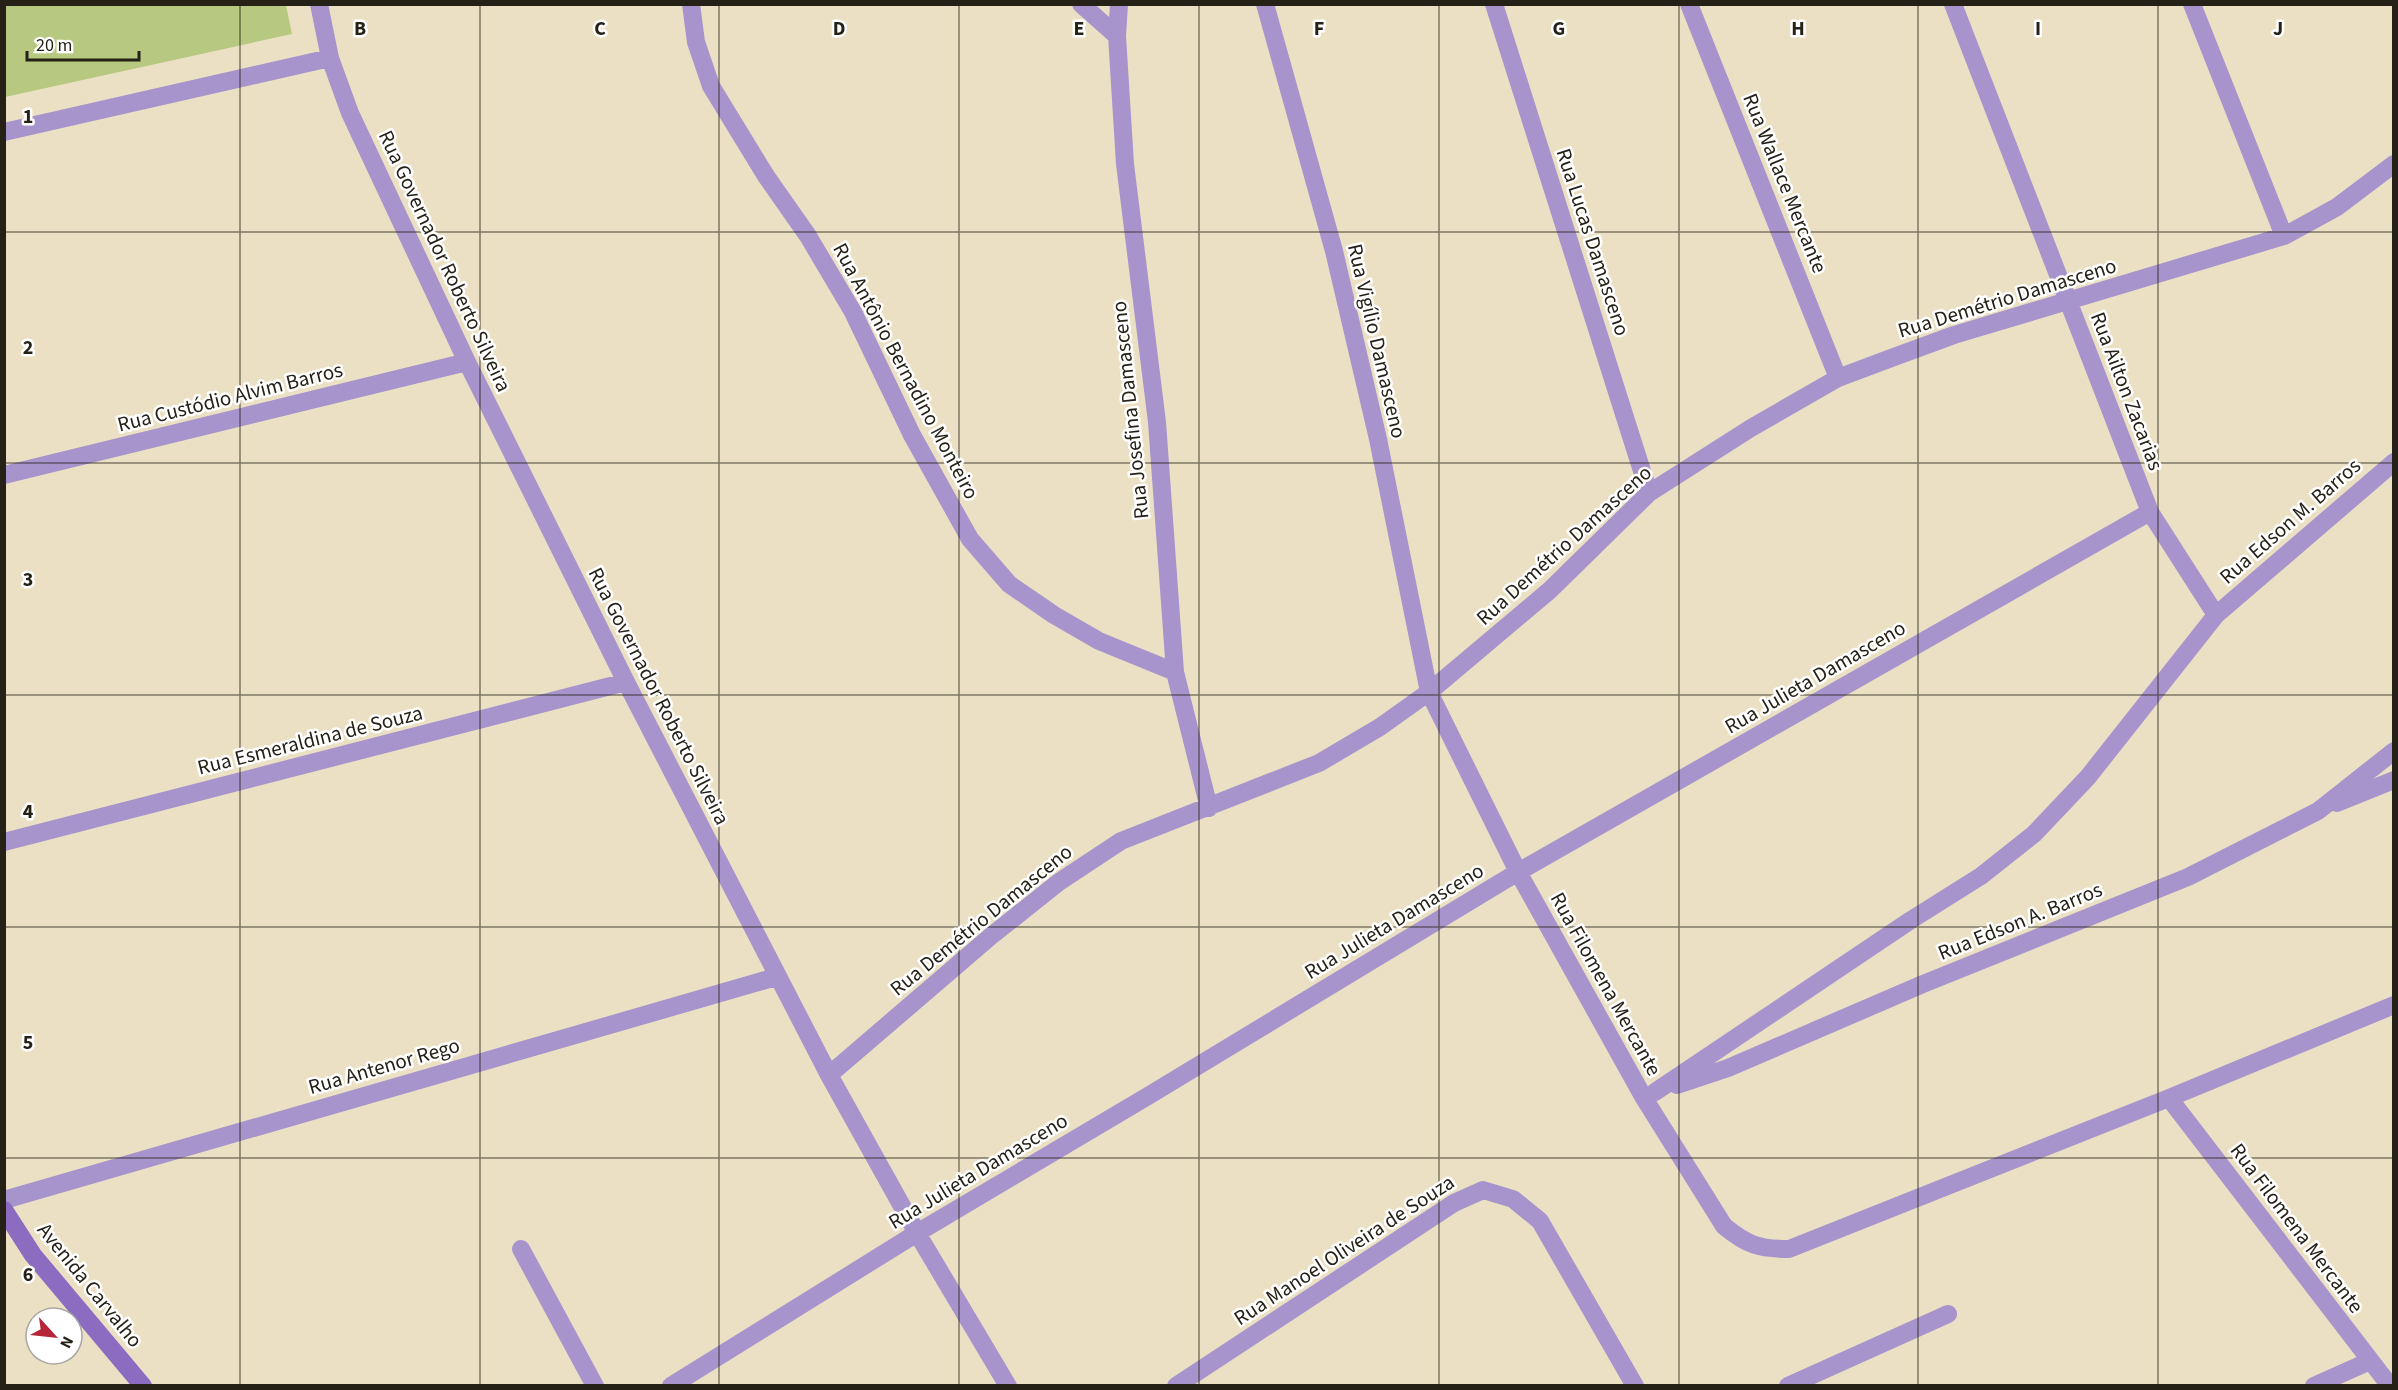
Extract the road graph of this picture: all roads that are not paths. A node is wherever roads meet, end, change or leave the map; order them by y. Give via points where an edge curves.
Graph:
1 (319, 4) edge
2 (691, 4) edge
3 (1081, 4) edge
4 (1119, 4) edge
5 (1265, 4) edge
6 (1494, 4) edge
7 (1689, 4) edge
8 (1953, 4) edge
9 (2193, 4) edge
10 (1117, 36) junction
11 (330, 58) junction
12 (4, 132) edge
13 (2394, 164) edge
14 (2284, 236) junction
15 (2068, 302) junction
16 (467, 362) junction
17 (1838, 378) junction
18 (2394, 462) edge
19 (4, 475) edge
20 (1649, 493) junction
21 (2150, 512) junction
22 (2216, 615) junction
23 (1175, 672) junction
24 (626, 682) junction
25 (1429, 692) junction
26 (2394, 751) edge
27 (2394, 780) edge
28 (1209, 808) junction
29 (2318, 811) junction
30 (4, 842) edge
31 (1518, 872) junction
32 (776, 977) junction
33 (2394, 1005) edge
34 (829, 1075) junction
35 (1650, 1095) junction
36 (2169, 1098) junction
37 (4, 1200) edge
38 (4, 1210) edge
39 (917, 1233) junction
40 (521, 1249) dead end
41 (1948, 1314) dead end
42 (2370, 1361) junction
43 (143, 1386) edge
44 (595, 1386) edge
45 (670, 1386) edge
46 (1008, 1386) edge
47 (1176, 1386) edge
48 (1635, 1386) edge
49 (1788, 1386) edge
50 (2314, 1386) edge
51 (2390, 1386) edge

1 - 11 street, Rua Governador Roberto Silveira
2 - 23 street, Rua Antônio Bernadino Monteiro via 696,42 711,86 854,312 912,435 970,539 1009,584 1054,615 1099,641
3 - 10 street
4 - 10 street, Rua Josefina Damasceno
5 - 25 street, Rua Vigílio Damasceno via 1334,251 1378,439
6 - 20 street, Rua Lucas Damasceno
7 - 17 street, Rua Wallace Mercante
8 - 15 street, Rua Ailton Zacarias
9 - 14 street
10 - 23 street, Rua Josefina Damasceno via 1125,164 1157,422
11 - 12 street
11 - 16 street, Rua Governador Roberto Silveira via 350,113
13 - 14 street, Rua Demétrio Damasceno via 2337,207
14 - 15 street, Rua Demétrio Damasceno
15 - 17 street, Rua Demétrio Damasceno via 1954,335
15 - 21 street, Rua Ailton Zacarias
16 - 19 street, Rua Custódio Alvim Barros
16 - 24 street, Rua Governador Roberto Silveira
17 - 20 street, Rua Demétrio Damasceno
18 - 22 street, Rua Edson M. Barros
20 - 25 street, Rua Demétrio Damasceno via 1550,590
21 - 22 street, Rua Ailton Zacarias
21 - 31 street, Rua Julieta Damasceno
22 - 35 street, Rua Edson M. Barros via 2088,777 2034,834 1981,876
23 - 28 street, Rua Josefina Damasceno
24 - 30 street, Rua Esmeraldina de Souza
24 - 32 street, Rua Governador Roberto Silveira
25 - 28 street, Rua Demétrio Damasceno via 1319,763
25 - 31 street, Rua Filomena Mercante
26 - 29 street, Rua Edson A. Barros
27 - 29 street
28 - 34 street, Rua Demétrio Damasceno via 1121,841 1059,882
29 - 35 street, Rua Edson A. Barros via 2188,877 1728,1068
31 - 35 street, Rua Filomena Mercante
31 - 39 street, Rua Julieta Damasceno
32 - 34 street, Rua Governador Roberto Silveira
32 - 37 street, Rua Antenor Rego
33 - 36 street
34 - 39 street, Rua Governador Roberto Silveira
35 - 36 street, Rua Filomena Mercante via 1724,1226 1742,1241 1766,1249 1789,1249
36 - 42 street, Rua Filomena Mercante
38 - 43 street, Avenida Carvalho via 33,1255
39 - 45 street, Rua Julieta Damasceno
39 - 46 street, Rua Governador Roberto Silveira
40 - 44 street
41 - 49 street
42 - 50 street
42 - 51 street, Rua Filomena Mercante
47 - 48 street, Rua Manoel Oliveira de Souza via 1454,1203 1483,1190 1513,1199 1539,1221

